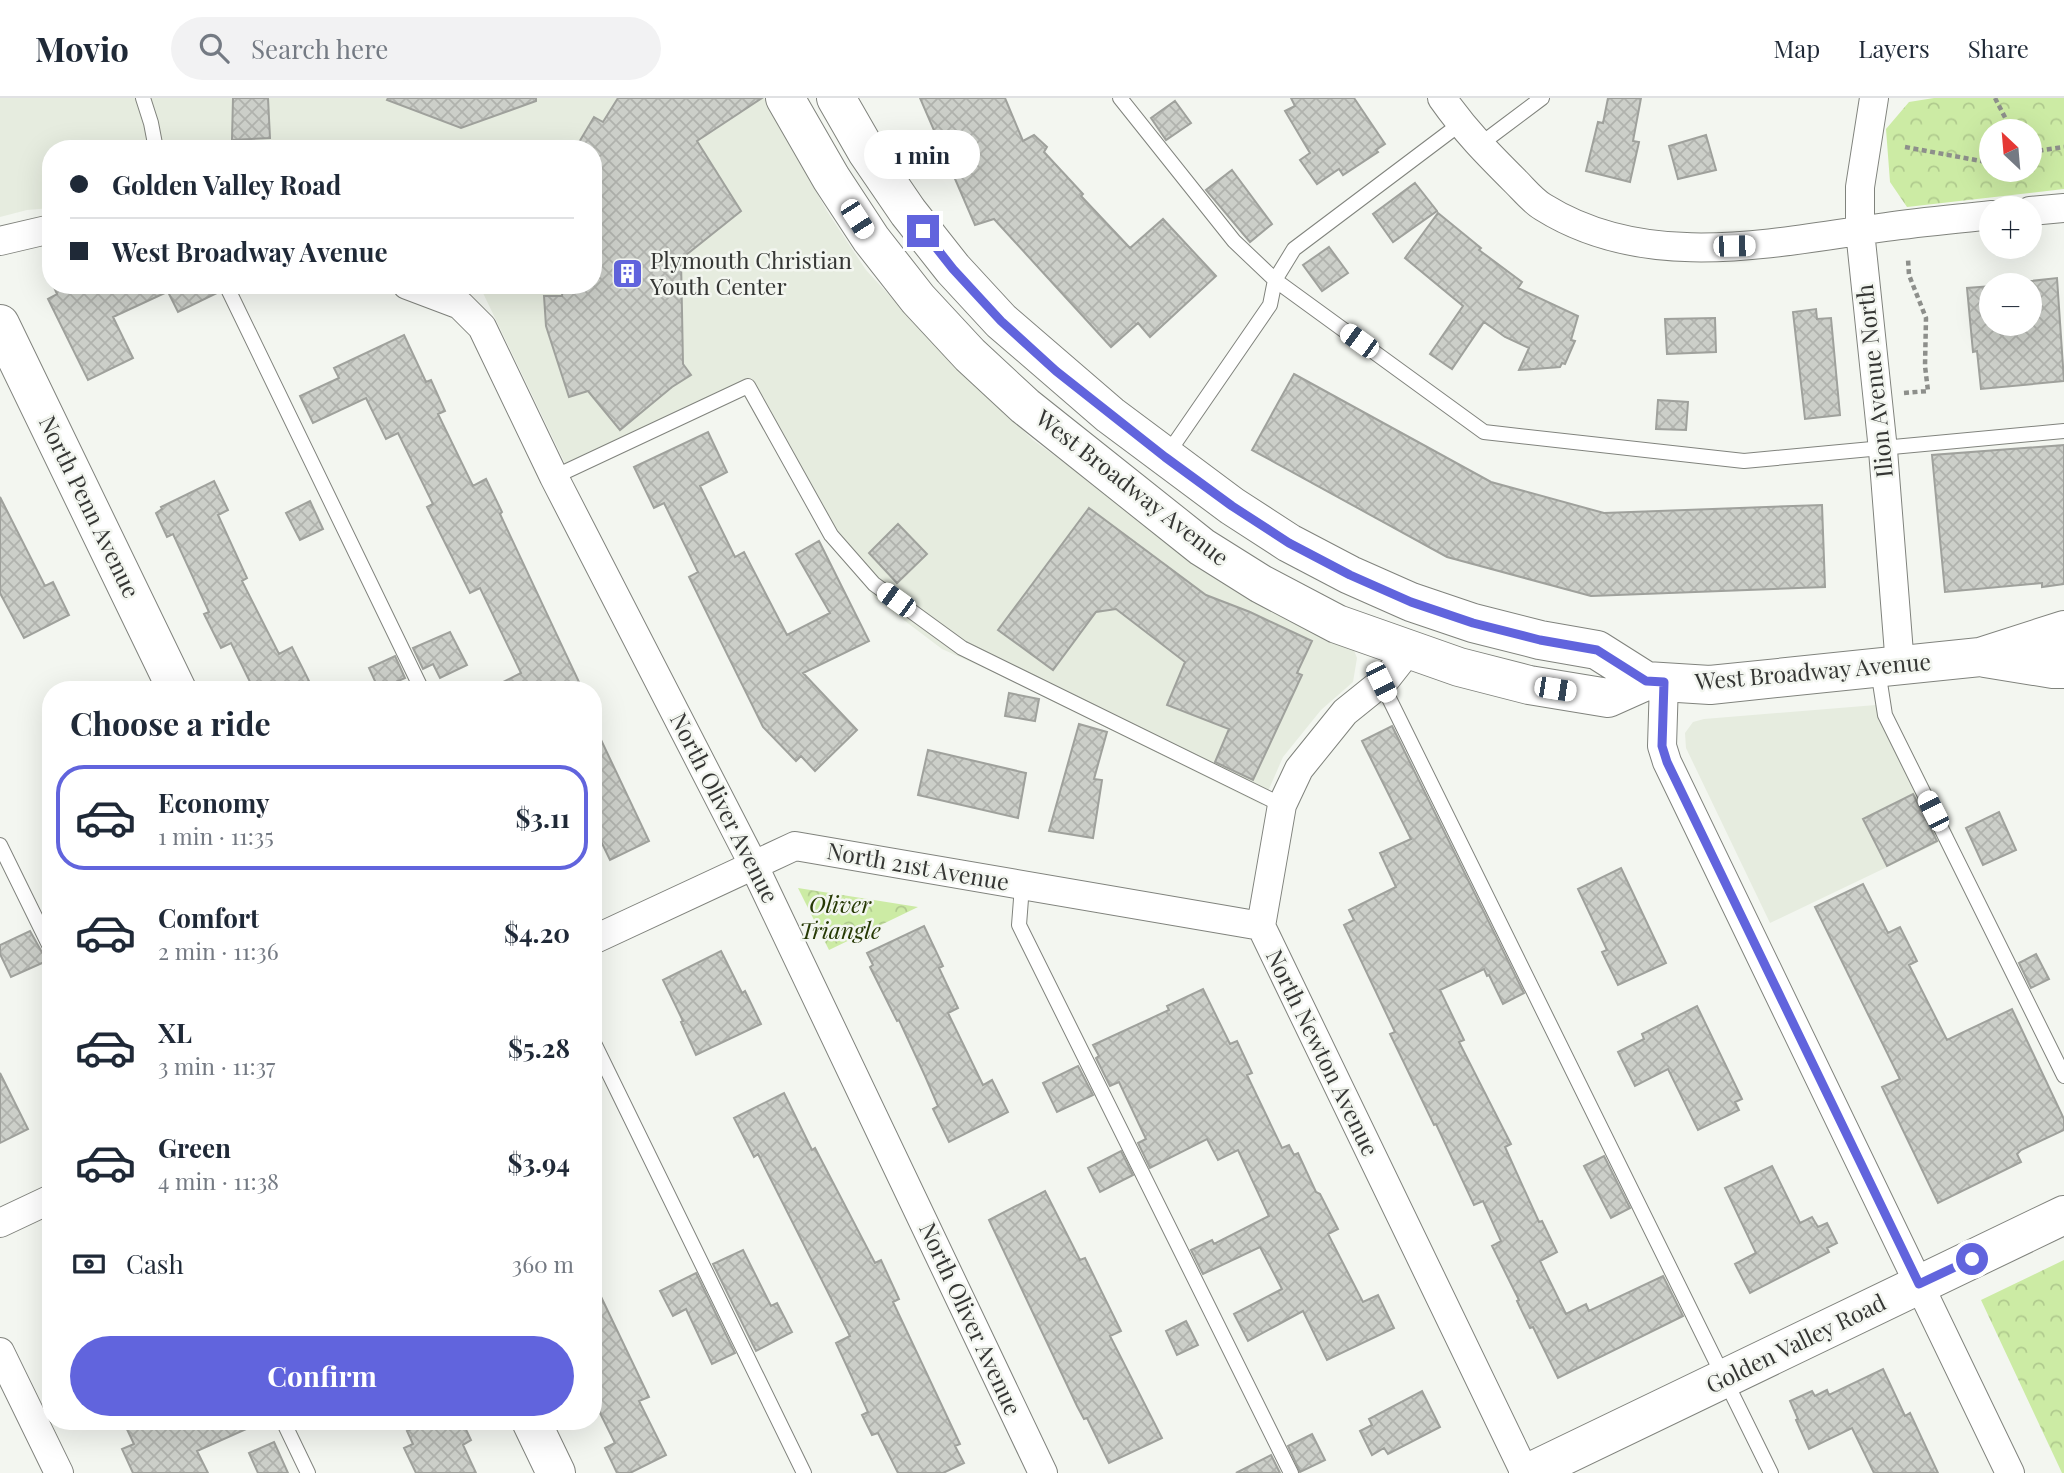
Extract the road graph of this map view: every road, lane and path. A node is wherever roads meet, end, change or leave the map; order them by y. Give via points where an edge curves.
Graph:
1 (143, 98) edge
2 (785, 98) edge
3 (836, 98) edge
4 (1120, 98) edge
5 (1442, 98) edge
6 (1542, 98) edge
7 (1874, 98) edge
8 (1995, 98) edge
9 (2006, 119) edge
10 (1460, 124) junction
11 (154, 140) edge
12 (1478, 146) junction
13 (1905, 147) dead end
14 (2064, 147) edge
15 (2042, 150) edge
16 (1979, 161) edge
17 (2064, 208) edge
18 (2042, 210) edge
19 (1979, 217) edge
20 (42, 231) edge
21 (1860, 231) junction
22 (0, 241) edge
23 (1908, 259) dead end
24 (1275, 280) junction
25 (230, 294) edge
26 (432, 294) edge
27 (0, 324) edge
28 (985, 338) junction
29 (1904, 393) dead end
30 (2064, 431) edge
31 (1883, 450) junction
32 (1165, 457) junction
33 (554, 477) junction
34 (2064, 630) edge
35 (1408, 651) junction
36 (1980, 657) junction
37 (1889, 667) junction
38 (2064, 669) edge
39 (173, 681) edge
40 (418, 681) edge
41 (1381, 682) junction
42 (1655, 682) junction
43 (1282, 805) junction
44 (0, 845) edge
45 (753, 864) junction
46 (1022, 886) junction
47 (1261, 926) junction
48 (42, 931) edge
49 (602, 936) edge
50 (602, 1059) edge
51 (2064, 1076) edge
52 (42, 1203) edge
53 (2064, 1215) edge
54 (0, 1223) edge
55 (1919, 1284) junction
56 (0, 1352) edge
57 (1725, 1378) junction
58 (286, 1430) edge
59 (535, 1430) edge
60 (59, 1473) edge
61 (308, 1473) edge
62 (556, 1473) edge
63 (804, 1473) edge
64 (1043, 1473) edge
65 (1291, 1473) edge
66 (1527, 1473) edge
67 (1771, 1473) edge
68 (2010, 1473) edge

1 - 11 lane
2 - 28 main road, West Broadway Avenue via 871,239 918,299
3 - 28 main road, West Broadway Avenue via 908,212 953,269
4 - 24 lane via 1234,241
5 - 10 street
6 - 12 lane
7 - 21 street, Ilion Avenue North via 1860,187
8 - 9 path
10 - 12 street
10 - 24 lane via 1294,249
12 - 21 street via 1541,206 1598,234 1647,245 1754,246
13 - 16 path
14 - 15 path
17 - 18 street
19 - 21 street
20 - 22 street
21 - 31 street, Ilion Avenue North
23 - 29 path via 1909,275 1926,318 1928,391
24 - 31 lane via 1484,432 1744,461
24 - 32 lane via 1270,305
25 - 40 lane
26 - 33 street, North Oliver Avenue via 460,304 482,327
27 - 39 main road, North Penn Avenue
28 - 32 main road, West Broadway Avenue via 1056,371
28 - 35 main road, West Broadway Avenue via 1025,405 1202,547 1337,624
30 - 31 lane
31 - 37 street, Ilion Avenue North
32 - 42 main road, West Broadway Avenue via 1289,543 1350,575 1473,623 1597,650
33 - 43 lane via 748,386 831,535 874,584 962,648
33 - 45 street, North Oliver Avenue
34 - 36 main road, West Broadway Avenue
35 - 41 street, North Newton Avenue
35 - 42 main road, West Broadway Avenue via 1529,685 1608,698
36 - 37 main road, West Broadway Avenue
36 - 38 main road, West Broadway Avenue
37 - 42 main road, West Broadway Avenue via 1710,685
37 - 51 lane via 1885,715
41 - 43 street, North Newton Avenue via 1321,740 1299,769
41 - 57 lane
42 - 55 street via 1667,762
43 - 47 street, North Newton Avenue
44 - 48 lane
45 - 46 street, North 21st Avenue via 794,846
45 - 49 street, North 21st Avenue
45 - 64 street, North Oliver Avenue
46 - 47 street, North 21st Avenue
46 - 65 lane via 1019,925
47 - 66 street, North Newton Avenue
50 - 63 lane
52 - 54 street
53 - 55 main road, Golden Valley Road
55 - 57 main road, Golden Valley Road
55 - 68 street
56 - 60 street
57 - 66 main road, Golden Valley Road
57 - 67 lane
58 - 61 lane
59 - 62 main road

